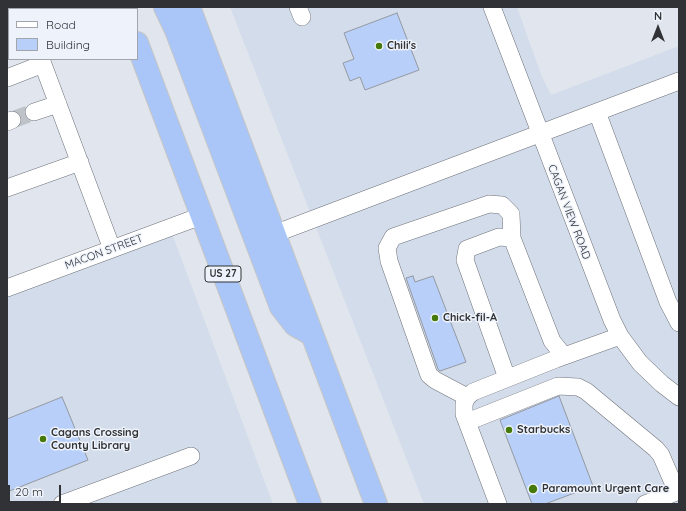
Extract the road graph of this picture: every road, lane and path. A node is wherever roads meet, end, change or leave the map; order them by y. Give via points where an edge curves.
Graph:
1 (165, 7) edge
2 (189, 7) edge
3 (492, 7) edge
4 (138, 46) edge
5 (42, 62) edge
6 (7, 78) edge
7 (679, 81) edge
8 (58, 104) junction
9 (34, 112) tunnel mouth
10 (597, 112) junction
11 (539, 134) junction
12 (80, 162) junction
13 (7, 188) edge
14 (201, 216) junction
15 (274, 234) junction
16 (512, 238) junction
17 (112, 249) junction
18 (7, 288) edge
19 (679, 324) edge
20 (311, 334) junction
21 (620, 336) junction
22 (564, 356) junction
23 (508, 378) junction
24 (467, 397) junction
25 (679, 397) edge
26 (467, 422) junction
27 (191, 456) dead end
28 (678, 492) edge
29 (62, 504) edge
30 (310, 504) edge
31 (376, 504) edge
32 (498, 504) edge
33 (645, 504) edge

1 - 20 highway via 281,308 295,325
2 - 15 highway
3 - 11 street, CAGAN VIEW ROAD
4 - 14 highway, US 27
5 - 6 street
5 - 8 street
7 - 10 street
8 - 9 street
8 - 12 street
10 - 11 street
10 - 19 street via 668,302
11 - 15 street
11 - 21 street, CAGAN VIEW ROAD via 605,304
12 - 13 street
12 - 17 street
14 - 17 street, MACON STREET
14 - 30 highway, US 27
15 - 20 highway
16 - 22 street via 552,341
16 - 23 street via 499,238 467,249 465,260
16 - 24 street via 511,214 502,205 489,204 393,237 388,248 389,261 429,375
17 - 18 street, MACON STREET
20 - 31 highway
21 - 22 street
21 - 25 street, CAGAN VIEW ROAD via 640,363
22 - 23 street
23 - 24 street via 473,392
24 - 26 street via 464,414
26 - 28 street via 558,386 578,387 656,449
26 - 32 street
27 - 29 street
28 - 33 street

